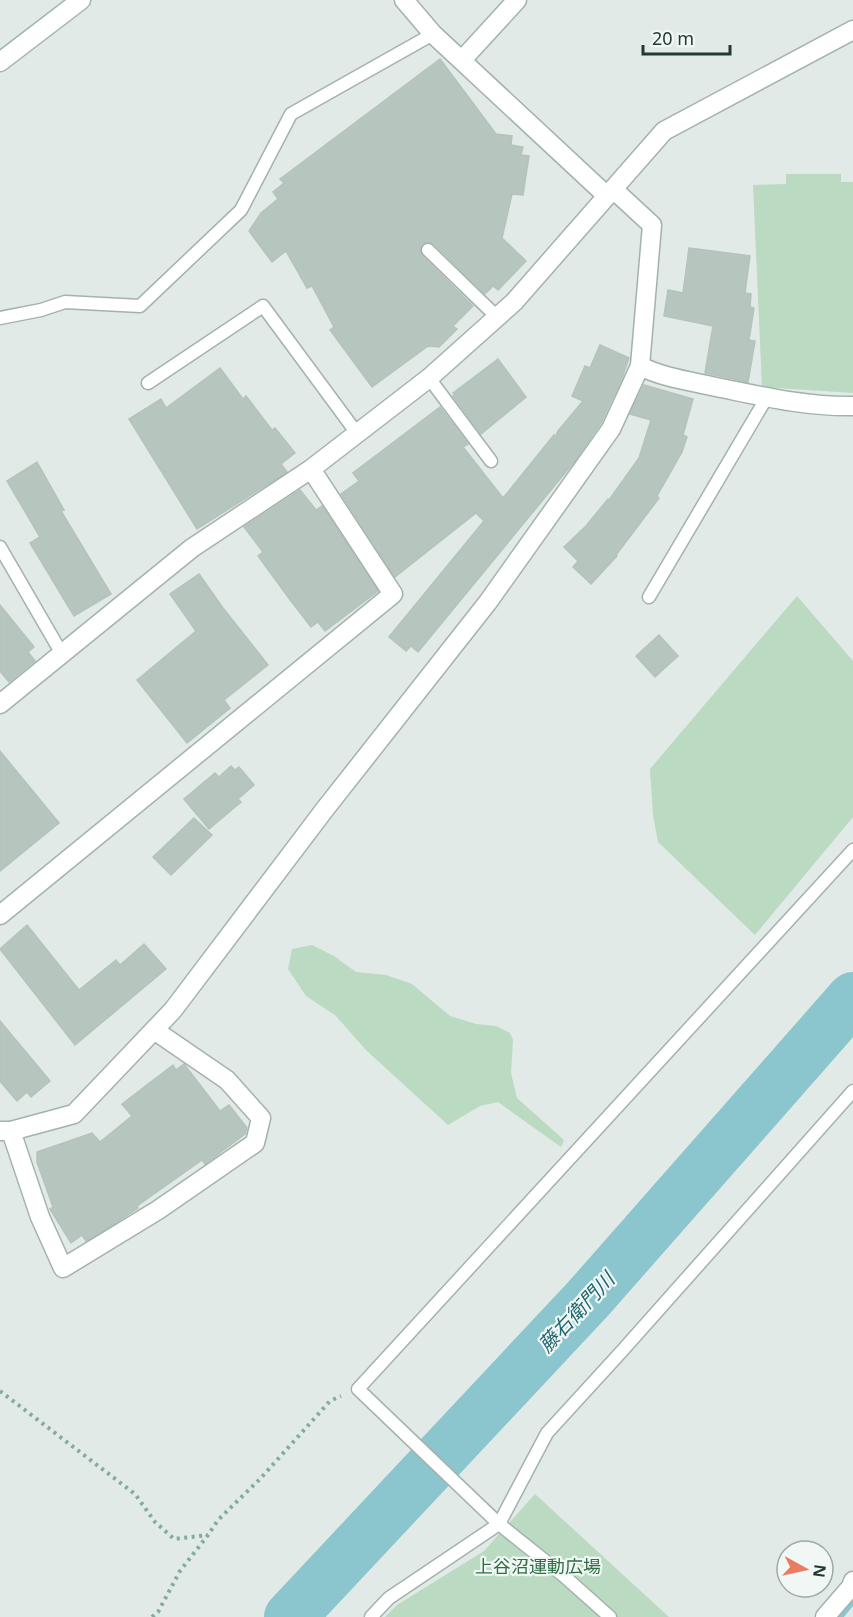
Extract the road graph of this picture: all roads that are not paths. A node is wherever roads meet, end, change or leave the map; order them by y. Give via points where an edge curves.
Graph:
1 (81, 0) edge
2 (404, 0) edge
3 (517, 0) edge
4 (853, 30) edge
5 (434, 34) junction
6 (462, 60) junction
7 (0, 62) edge
8 (610, 192) junction
9 (428, 250) dead end
10 (497, 317) junction
11 (0, 318) edge
12 (640, 366) junction
13 (429, 378) junction
14 (148, 383) dead end
15 (767, 398) junction
16 (853, 406) edge
17 (356, 432) junction
18 (491, 461) dead end
19 (311, 469) junction
20 (0, 547) edge
21 (649, 597) dead end
22 (62, 654) junction
23 (0, 704) edge
24 (853, 850) edge
25 (0, 915) edge
26 (153, 1030) junction
27 (853, 1091) edge
28 (6, 1131) edge
29 (499, 1524) junction
30 (851, 1591) edge
31 (371, 1617) edge
32 (610, 1617) edge
33 (825, 1617) edge

1 - 7 street
2 - 5 street
3 - 6 street
4 - 8 street via 664,131
5 - 6 street
5 - 11 lane via 291,114 241,210 140,306 65,302
6 - 8 street
8 - 10 street
8 - 12 street via 652,225
9 - 10 lane
10 - 13 street
12 - 15 street via 657,374
12 - 26 street via 610,429 488,602 173,1010
13 - 17 street
13 - 18 lane
14 - 17 lane via 263,306
15 - 16 street
15 - 21 lane
17 - 19 street
19 - 22 street via 192,548
19 - 25 street via 393,594
20 - 22 lane
22 - 23 street
24 - 29 lane via 358,1389
26 - 28 street via 74,1114
26 - 28 street via 226,1080 261,1118 255,1143 158,1210 63,1268
27 - 29 lane via 547,1433
29 - 31 lane via 389,1598
29 - 32 lane
30 - 33 street

